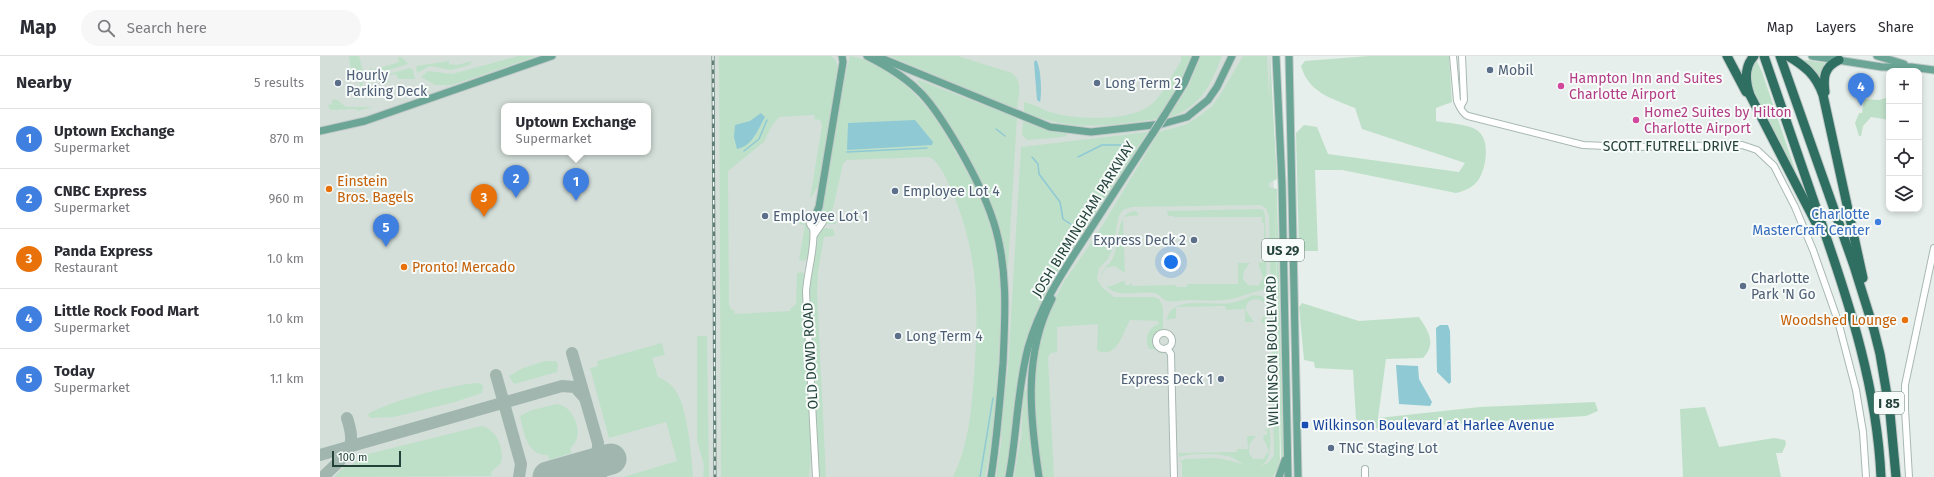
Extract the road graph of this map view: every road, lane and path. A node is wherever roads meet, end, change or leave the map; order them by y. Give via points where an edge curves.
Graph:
1 (552, 56) edge
2 (842, 56) edge
3 (866, 56) edge
4 (876, 56) edge
5 (1196, 56) edge
6 (1226, 56) edge
7 (1232, 56) edge
8 (1272, 56) edge
9 (1276, 56) edge
10 (1288, 56) edge
11 (1292, 56) edge
12 (1453, 56) edge
13 (1462, 56) edge
14 (1726, 56) edge
15 (1754, 56) edge
16 (1764, 56) edge
17 (1780, 56) edge
18 (1788, 56) edge
19 (1812, 56) edge
20 (1877, 56) edge
21 (1839, 60) junction
22 (1911, 67) junction
23 (1934, 70) edge
24 (1224, 71) junction
25 (1289, 74) junction
26 (1276, 75) junction
27 (1461, 106) junction
28 (1757, 111) junction
29 (1828, 111) junction
30 (320, 131) edge
31 (815, 216) junction
32 (816, 228) junction
33 (1934, 248) edge
34 (1831, 252) junction
35 (1072, 258) junction
36 (1285, 321) junction
37 (1294, 321) junction
38 (1874, 330) junction
39 (1167, 348) dead end
40 (1287, 448) junction
41 (1365, 469) dead end
42 (816, 477) edge
43 (991, 477) edge
44 (1010, 477) edge
45 (1039, 477) edge
46 (1174, 477) edge
47 (1279, 477) edge
48 (1288, 477) edge
49 (1298, 477) edge
50 (1365, 477) edge
51 (1866, 477) edge
52 (1881, 477) edge
53 (1896, 477) edge
54 (1910, 477) edge

1 - 30 main road via 365,121
2 - 31 main road via 825,175
3 - 43 main road via 915,86 936,111 978,183 996,230 1003,264 1006,313 999,413
4 - 24 main road via 1050,127 1091,132 1175,122 1198,110 1208,100
5 - 35 main road, JOSH BIRMINGHAM PARKWAY, bridge via 1184,84
6 - 24 main road
7 - 24 main road
8 - 26 main road
9 - 26 main road, WILKINSON BOULEVARD / US 29
10 - 25 main road, WILKINSON BOULEVARD / US 29
11 - 25 main road
12 - 27 street via 1457,100
13 - 27 street via 1464,100
14 - 28 highway
15 - 28 highway via 1746,75 1748,90
16 - 34 highway, I 85
17 - 38 highway, I 85
18 - 29 highway via 1814,75
19 - 21 main road
20 - 22 main road
21 - 22 main road via 1882,67
21 - 29 highway via 1830,65 1824,75
22 - 23 main road
25 - 37 main road, WILKINSON BOULEVARD / US 29
26 - 36 main road, WILKINSON BOULEVARD / US 29 via 1282,184
27 - 51 street, SCOTT FUTRELL DRIVE via 1468,116 1575,144 1629,147 1736,144 1753,148 1766,158 1778,172 1795,207 1838,321 1860,409
28 - 34 highway
29 - 38 highway
31 - 32 street, OLD DOWD ROAD via 810,222
31 - 32 street via 823,220 822,226
32 - 42 street, OLD DOWD ROAD via 806,292
33 - 54 street via 1905,385
34 - 52 highway, I 85 via 1856,332 1869,385 1878,432
35 - 44 main road, JOSH BIRMINGHAM PARKWAY via 1044,304 1028,348
35 - 45 main road via 1043,322 1033,360 1030,401
36 - 37 main road
36 - 40 main road, WILKINSON BOULEVARD / US 29
37 - 49 main road, WILKINSON BOULEVARD / US 29
38 - 53 highway, I 85 via 1890,413
39 - 46 street via 1171,354
40 - 47 main road
40 - 48 main road, WILKINSON BOULEVARD / US 29
41 - 50 street

